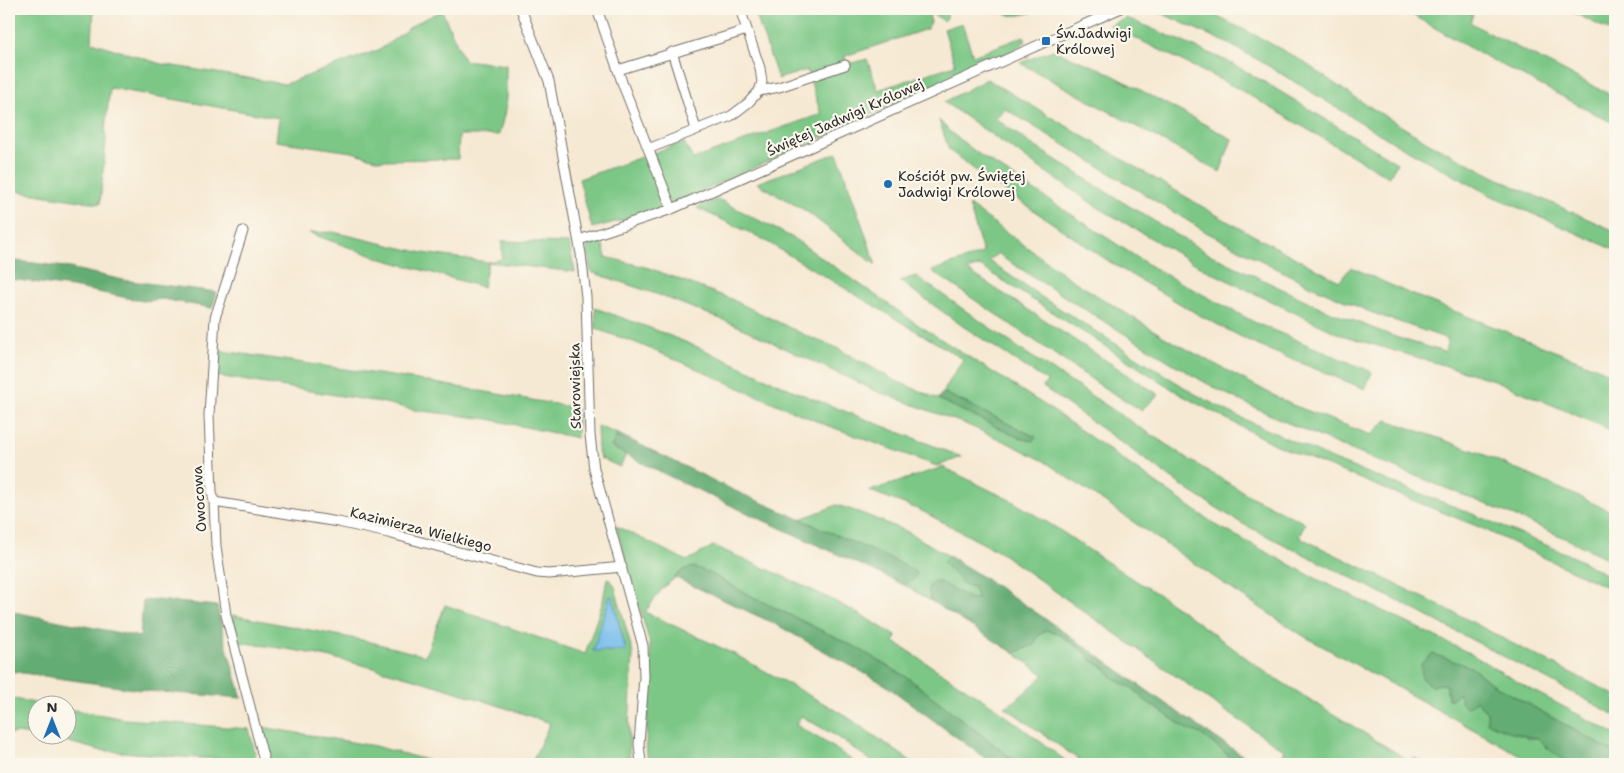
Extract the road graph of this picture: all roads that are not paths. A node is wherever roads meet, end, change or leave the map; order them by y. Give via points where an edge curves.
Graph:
1 (522, 9) edge
2 (597, 9) edge
3 (740, 9) edge
4 (1119, 9) edge
5 (747, 30) junction
6 (672, 52) junction
7 (845, 65) dead end
8 (618, 70) junction
9 (759, 91) junction
10 (696, 129) junction
11 (648, 149) junction
12 (672, 209) junction
13 (243, 231) dead end
14 (579, 240) junction
15 (214, 502) junction
16 (622, 566) junction
17 (265, 764) edge
18 (641, 764) edge

1 - 14 street, Starowiejska via 549,80
2 - 8 street
3 - 5 street
4 - 12 street, Świętej Jadwigi Królowej
5 - 6 street
5 - 9 street via 760,68 762,82
6 - 8 street
6 - 10 street
7 - 9 street
8 - 11 street
9 - 10 street via 731,116
10 - 11 street
11 - 12 street
12 - 14 street, Świętej Jadwigi Królowej
13 - 15 street, Owocowa via 215,318 209,415
14 - 16 street, Starowiejska via 586,297 592,458
15 - 16 street, Kazimierza Wielkiego via 338,522 537,573
15 - 17 street, Owocowa via 226,615
16 - 18 street, Starowiejska via 643,646

